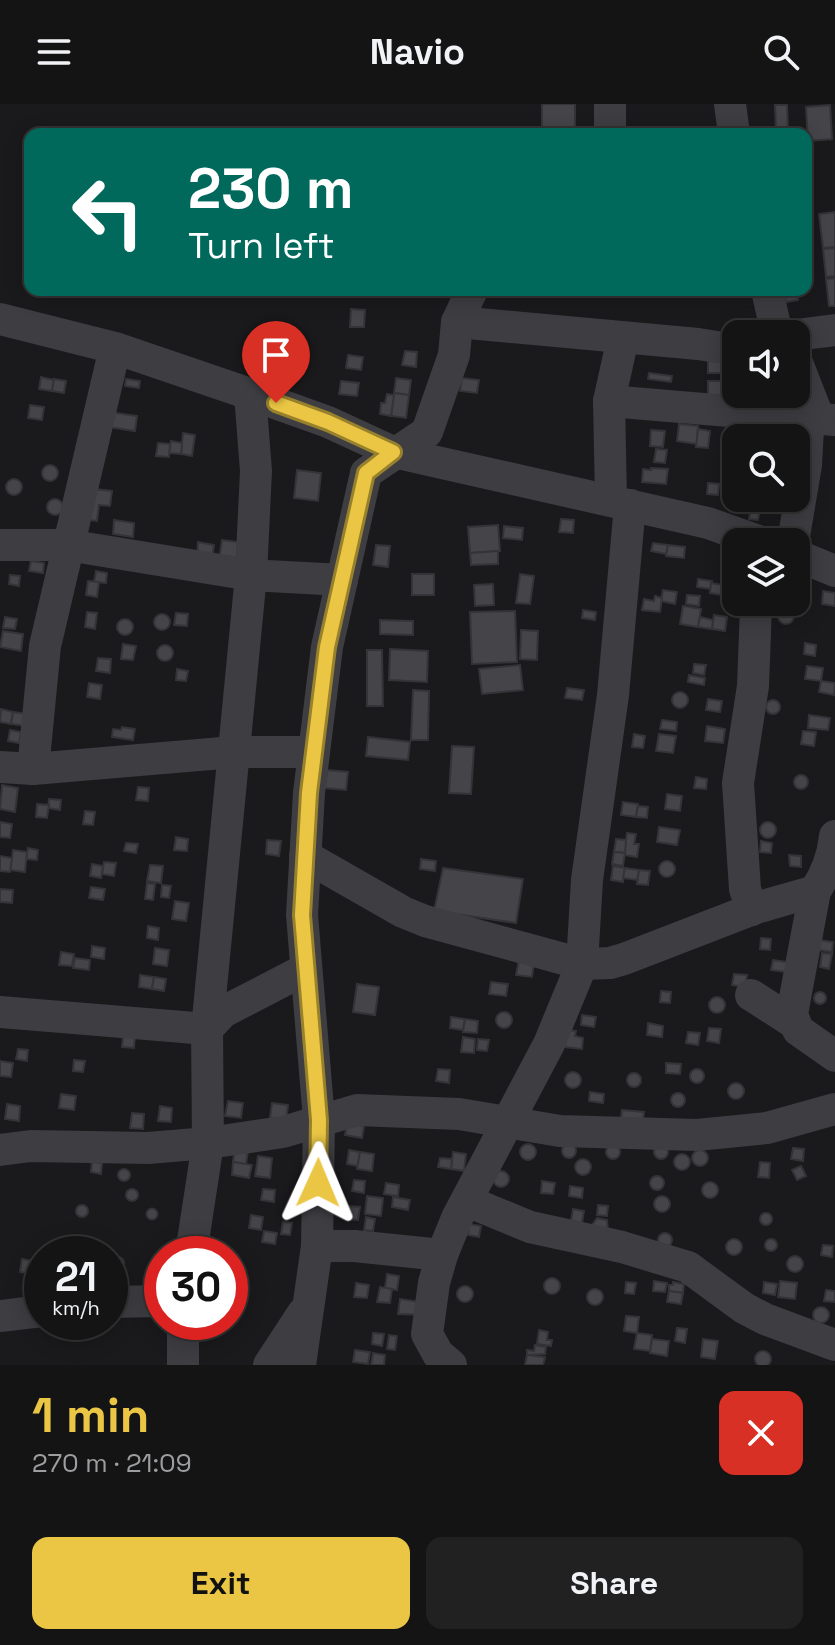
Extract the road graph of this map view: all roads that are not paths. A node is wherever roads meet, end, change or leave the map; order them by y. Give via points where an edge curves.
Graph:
1 (610, 104) edge
2 (730, 104) edge
3 (610, 128) edge
4 (733, 128) edge
5 (469, 296) edge
6 (768, 296) edge
7 (0, 319) edge
8 (774, 320) edge
9 (457, 322) junction
10 (835, 330) edge
11 (810, 333) edge
12 (623, 338) junction
13 (115, 348) junction
14 (722, 348) edge
15 (810, 387) edge
16 (250, 394) junction
17 (609, 401) junction
18 (722, 403) edge
19 (772, 408) edge
20 (827, 420) edge
21 (393, 452) junction
22 (620, 502) junction
23 (722, 528) edge
24 (795, 528) edge
25 (0, 545) edge
26 (67, 545) junction
27 (810, 561) edge
28 (835, 571) edge
29 (251, 575) junction
30 (342, 580) junction
31 (756, 616) edge
32 (234, 752) junction
33 (314, 752) junction
34 (0, 767) edge
35 (33, 769) junction
36 (305, 856) junction
37 (830, 864) edge
38 (752, 910) junction
39 (582, 964) junction
40 (306, 969) junction
41 (751, 995) dead end
42 (0, 1012) edge
43 (793, 1022) junction
44 (207, 1029) junction
45 (835, 1056) edge
46 (835, 1109) edge
47 (319, 1120) junction
48 (505, 1123) junction
49 (208, 1143) junction
50 (0, 1150) edge
51 (467, 1201) junction
52 (194, 1236) edge
53 (317, 1246) junction
54 (442, 1255) junction
55 (307, 1307) junction
56 (24, 1313) edge
57 (0, 1316) edge
58 (183, 1340) edge
59 (835, 1345) edge
60 (183, 1365) edge
61 (269, 1365) edge
62 (300, 1365) edge
63 (451, 1365) edge

1 - 3 street
2 - 4 street
5 - 9 street
6 - 8 street
7 - 13 street
9 - 12 street
9 - 21 street via 454,355 427,432
10 - 11 street
12 - 14 street
12 - 17 street
13 - 16 street
13 - 26 street
15 - 20 street
16 - 21 street
16 - 29 street via 256,471
17 - 18 street
17 - 22 street
19 - 20 street
20 - 24 street via 808,428
21 - 22 street
21 - 30 street via 366,473
22 - 23 street
22 - 39 street via 613,695 587,880
25 - 26 street
26 - 29 street
26 - 35 street via 45,646
27 - 28 street
29 - 30 street
29 - 32 street
30 - 33 street via 327,647
31 - 38 street via 753,686 738,783 745,889
32 - 33 street
32 - 35 street
32 - 44 street
33 - 36 street
34 - 35 street
36 - 39 street via 425,921
36 - 40 street
37 - 38 street
37 - 43 street via 798,973
38 - 39 street via 624,959
39 - 48 street via 549,1044
40 - 44 street via 223,1012
40 - 47 street
41 - 43 street
42 - 44 street
43 - 45 street
44 - 49 street
46 - 48 street via 767,1128 697,1135 560,1131
47 - 48 street via 357,1110 459,1114
47 - 49 street via 283,1132
47 - 53 street
48 - 51 street
49 - 50 street
49 - 52 street
51 - 54 street
51 - 59 street via 530,1227 688,1267 744,1308
53 - 54 street
53 - 55 street
54 - 63 street via 427,1334
55 - 61 street
55 - 62 street
56 - 57 street
58 - 60 street

